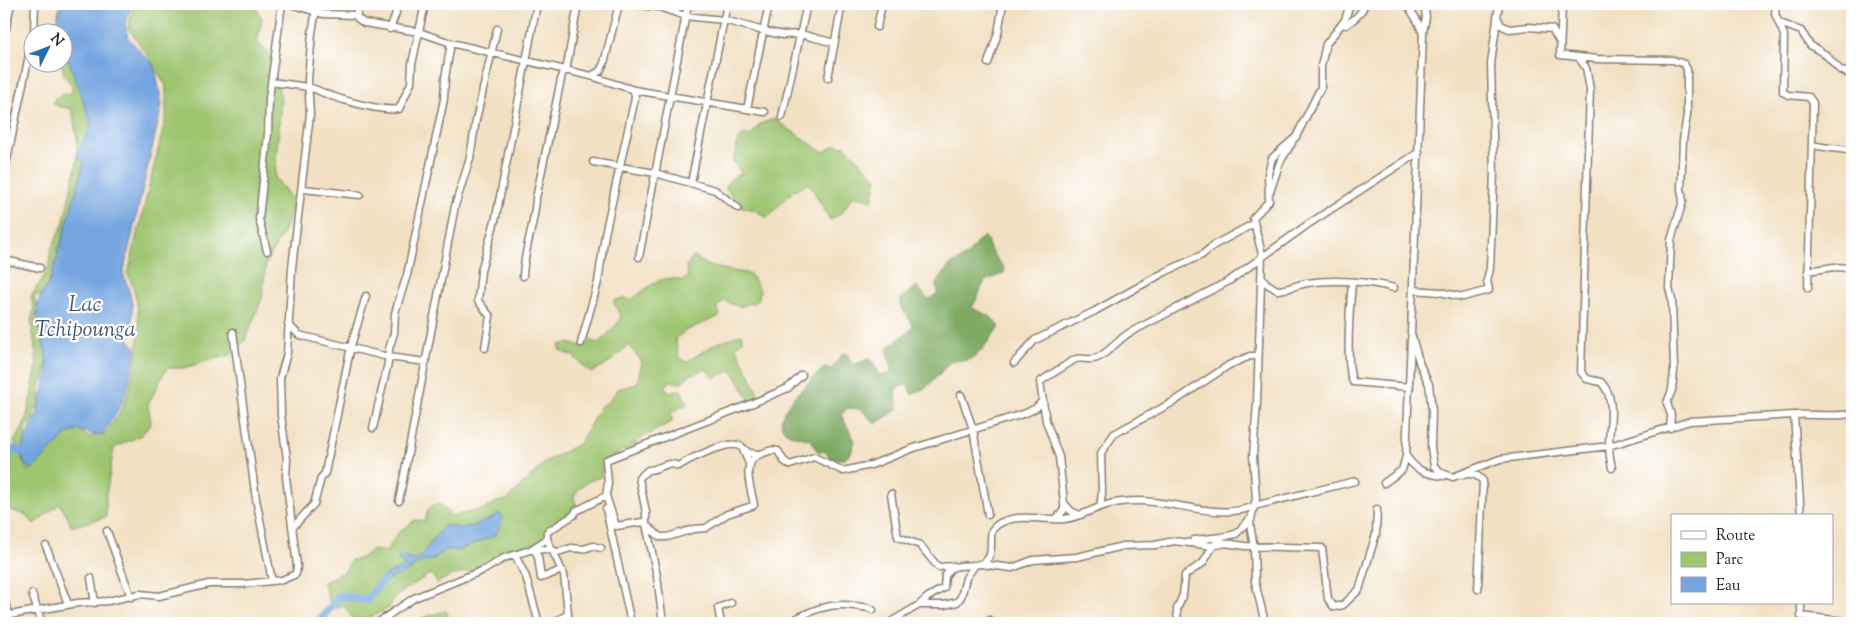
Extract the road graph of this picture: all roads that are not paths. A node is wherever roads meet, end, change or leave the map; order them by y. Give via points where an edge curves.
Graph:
1 (11, 4) edge
2 (35, 4) edge
3 (282, 4) edge
4 (291, 4) edge
5 (318, 4) edge
6 (357, 4) edge
7 (394, 4) edge
8 (425, 4) edge
9 (537, 4) edge
10 (578, 4) edge
11 (619, 4) edge
12 (629, 4) edge
13 (688, 4) edge
14 (727, 4) edge
15 (769, 4) edge
16 (807, 4) edge
17 (842, 4) edge
18 (882, 4) edge
19 (1003, 4) edge
20 (1350, 4) edge
21 (1365, 4) edge
22 (1407, 4) edge
23 (1424, 4) edge
24 (1497, 4) edge
25 (1562, 4) edge
26 (1776, 4) edge
27 (317, 12) junction
28 (356, 15) junction
29 (685, 16) junction
30 (1497, 16) junction
31 (724, 20) junction
32 (34, 22) edge
33 (1780, 23) junction
34 (1342, 24) junction
35 (877, 27) dead end
36 (390, 29) junction
37 (497, 30) dead end
38 (764, 31) junction
39 (419, 32) junction
40 (801, 34) junction
41 (1423, 34) junction
42 (4, 37) edge
43 (1560, 42) junction
44 (451, 43) junction
45 (834, 43) junction
46 (491, 52) junction
47 (1580, 58) junction
48 (525, 61) junction
49 (988, 63) dead end
50 (564, 70) junction
51 (25, 72) edge
52 (1852, 75) edge
53 (591, 76) junction
54 (828, 78) dead end
55 (271, 82) junction
56 (309, 89) junction
57 (634, 90) junction
58 (671, 97) junction
59 (708, 103) junction
60 (747, 109) junction
61 (764, 112) dead end
62 (782, 117) dead end
63 (4, 126) edge
64 (12, 128) junction
65 (1812, 144) junction
66 (1852, 151) edge
67 (1419, 152) junction
68 (592, 162) dead end
69 (621, 166) junction
70 (655, 173) junction
71 (4, 174) edge
72 (691, 184) junction
73 (302, 188) junction
74 (360, 195) dead end
75 (738, 208) dead end
76 (1253, 224) junction
77 (267, 251) dead end
78 (639, 257) dead end
79 (1262, 259) junction
80 (4, 260) edge
81 (40, 268) dead end
82 (1852, 268) edge
83 (1808, 271) junction
84 (523, 276) dead end
85 (1261, 276) junction
86 (1352, 283) junction
87 (1394, 288) dead end
88 (1808, 288) dead end
89 (1413, 290) junction
90 (366, 296) dead end
91 (288, 324) junction
92 (233, 332) dead end
93 (1411, 333) junction
94 (581, 344) dead end
95 (351, 346) junction
96 (485, 348) dead end
97 (1258, 356) junction
98 (388, 357) junction
99 (426, 362) junction
100 (1014, 363) dead end
101 (802, 375) dead end
102 (1410, 387) junction
103 (961, 395) dead end
104 (1043, 400) junction
105 (1852, 414) edge
106 (1794, 415) junction
107 (373, 428) dead end
108 (973, 428) junction
109 (1670, 428) junction
110 (1610, 446) junction
111 (742, 448) junction
112 (758, 454) junction
113 (1406, 456) junction
114 (750, 466) junction
115 (1612, 468) dead end
116 (1453, 477) junction
117 (1355, 481) dead end
118 (1384, 483) dead end
119 (891, 494) dead end
120 (605, 497) junction
121 (399, 501) dead end
122 (1064, 503) junction
123 (1254, 506) junction
124 (1100, 507) junction
125 (1377, 509) dead end
126 (1801, 514) edge
127 (988, 516) dead end
128 (1081, 516) junction
129 (1250, 518) junction
130 (1056, 520) junction
131 (646, 524) junction
132 (293, 527) junction
133 (107, 531) dead end
134 (1222, 537) junction
135 (547, 538) junction
136 (1184, 541) junction
137 (46, 546) dead end
138 (1213, 546) junction
139 (1253, 546) junction
140 (601, 548) dead end
141 (532, 550) junction
142 (553, 550) junction
143 (515, 555) junction
144 (978, 565) junction
145 (955, 566) junction
146 (562, 570) junction
147 (91, 578) dead end
148 (272, 581) junction
149 (1478, 589) dead end
150 (32, 594) dead end
151 (131, 597) junction
152 (4, 600) edge
153 (95, 603) junction
154 (731, 603) dead end
155 (68, 604) junction
156 (1800, 604) edge
157 (919, 605) junction
158 (874, 610) dead end
159 (38, 611) junction
160 (568, 614) junction
161 (7, 616) edge
162 (899, 620) edge
163 (1852, 622) edge
164 (12, 623) edge
165 (42, 623) edge
166 (377, 623) edge
167 (539, 623) edge
168 (553, 623) edge
169 (570, 623) edge
170 (631, 623) edge
171 (663, 623) edge
172 (722, 623) edge
173 (788, 623) edge
174 (889, 623) edge
175 (1178, 623) edge
176 (1265, 623) edge

1 - 42 street
2 - 32 street
3 - 55 street
4 - 27 street
5 - 27 street
6 - 28 street
7 - 36 street via 396,13
8 - 39 street
9 - 48 street
10 - 50 street
11 - 53 street via 604,63
12 - 29 street
13 - 29 street
14 - 31 street
15 - 38 street
16 - 40 street
17 - 45 street
18 - 35 street
19 - 49 street
20 - 34 street
21 - 34 street via 1354,20
22 - 41 street
23 - 41 street
24 - 30 street
25 - 43 street
26 - 33 street via 1775,14
27 - 28 street
27 - 56 street via 312,33
28 - 36 street via 361,22
29 - 31 street
29 - 58 street
30 - 43 street via 1501,25 1509,29 1552,30
30 - 89 street via 1491,64 1494,173 1489,290 1463,297
31 - 38 street
31 - 59 street
33 - 52 street via 1801,31 1810,45 1826,55 1840,70
33 - 65 street via 1784,35 1782,88 1788,95 1812,100
34 - 76 street via 1326,44 1321,86 1293,142 1272,158 1266,207 1253,218
36 - 39 street
37 - 46 street
38 - 40 street
38 - 60 street
39 - 44 street
39 - 56 street via 411,83 398,109 333,98
40 - 45 street
40 - 62 street
41 - 67 street
43 - 47 street via 1560,55
44 - 46 street
44 - 98 street via 444,99
45 - 54 street
46 - 48 street
46 - 99 street via 470,158 455,206
47 - 109 street via 1673,60 1684,64 1687,69 1683,201 1671,240 1669,288 1674,371 1667,403 1671,415
47 - 110 street via 1586,68 1590,89 1581,372 1587,379 1601,382 1609,395
48 - 50 street
48 - 96 street via 496,217 481,271 478,301 490,316
50 - 53 street
50 - 84 street via 528,238
51 - 64 street
53 - 57 street
55 - 56 street
55 - 77 street via 258,224
56 - 73 street via 310,114
57 - 58 street
57 - 69 street
58 - 59 street
58 - 70 street
59 - 60 street
59 - 72 street
60 - 61 street
63 - 64 street
64 - 71 street
65 - 66 street
65 - 83 street
67 - 79 street via 1307,225
67 - 89 street
68 - 69 street
69 - 70 street
69 - 94 street via 598,282
70 - 72 street
70 - 78 street
72 - 75 street via 715,190
73 - 74 street
73 - 91 street
76 - 79 street
76 - 100 street via 1202,255 1035,340
79 - 85 street
79 - 104 street via 1228,282 1117,341 1099,357 1078,359 1042,378
80 - 81 street
82 - 83 street via 1834,266
83 - 88 street
85 - 86 street via 1277,290 1333,280
85 - 97 street
86 - 87 street via 1378,283
86 - 102 street via 1350,376 1354,382
89 - 93 street
90 - 95 street
91 - 95 street via 298,335
91 - 132 street via 280,385
92 - 148 street via 256,499
93 - 102 street
93 - 116 street via 1429,384 1434,466
95 - 98 street
95 - 132 street via 325,473 314,504
97 - 123 street via 1252,465
97 - 124 street via 1229,365 1175,401 1114,434 1101,453
98 - 99 street
98 - 107 street
99 - 121 street
101 - 120 street via 788,388 753,404 606,460 608,483
102 - 113 street
103 - 108 street
104 - 108 street via 1031,411
104 - 122 street via 1046,421 1059,457
105 - 106 street via 1831,417
106 - 109 street via 1706,419
106 - 126 street
108 - 112 street via 881,462 843,471 814,457 790,465 776,450
108 - 127 street
109 - 110 street
110 - 115 street
110 - 116 street via 1500,459
111 - 112 street
111 - 114 street
111 - 131 street via 735,445 706,452 678,466 667,463 641,474
112 - 114 street
113 - 116 street via 1424,473
113 - 118 street via 1402,470
114 - 131 street via 748,473 754,505 727,514 706,528 667,537 660,537
116 - 149 street via 1470,473 1483,481
117 - 123 street
119 - 145 street via 898,537 920,544 938,567
120 - 131 street via 616,526
120 - 135 street via 560,521 547,532
120 - 170 street
122 - 128 street via 1070,511
122 - 130 street via 1064,510
123 - 124 street via 1246,510 1220,510 1139,500
123 - 129 street
124 - 128 street
125 - 139 street via 1376,534 1360,586 1343,605 1334,607 1328,599 1322,548
128 - 130 street
129 - 134 street via 1236,534
129 - 139 street
130 - 144 street via 1024,518 998,523 992,530 990,556
131 - 171 street
132 - 148 street via 297,571 288,578
133 - 151 street
134 - 136 street
134 - 138 street
135 - 141 street
135 - 142 street
136 - 138 street
136 - 144 street via 1130,545 1077,557 1032,560 1012,568
137 - 155 street
138 - 139 street
138 - 175 street via 1203,563 1185,574 1183,595 1177,608
139 - 176 street via 1255,582
140 - 142 street
141 - 142 street
141 - 143 street
141 - 146 street via 538,557 541,578
142 - 146 street
143 - 166 street via 414,598
143 - 167 street via 526,577
144 - 145 street
144 - 157 street via 966,578 957,602
145 - 157 street via 948,571 944,588
146 - 160 street
147 - 153 street
148 - 151 street via 214,584 159,596 140,594
150 - 159 street
151 - 153 street
152 - 161 street
153 - 155 street
154 - 172 street via 718,608
155 - 159 street
156 - 163 street via 1801,616
157 - 162 street
158 - 173 street via 850,605 828,606 799,615
159 - 161 street
159 - 165 street
160 - 168 street
160 - 169 street
161 - 164 street
162 - 174 street

